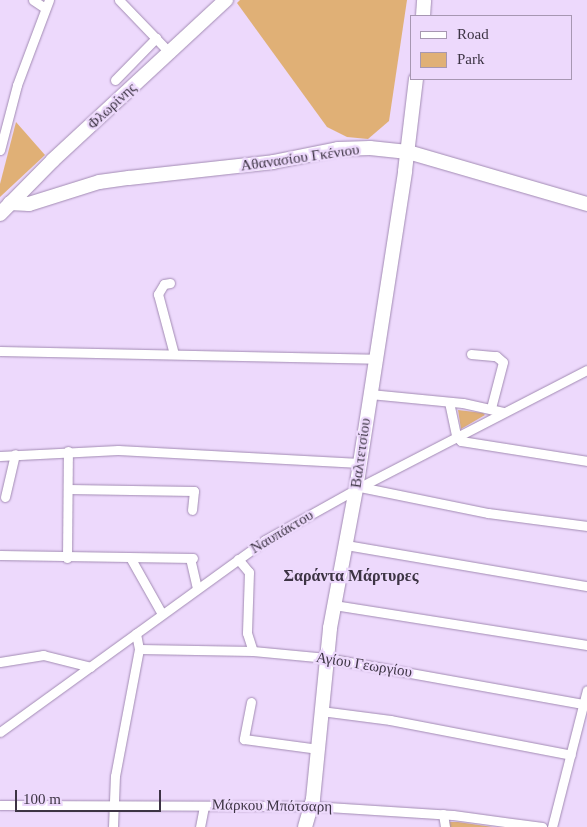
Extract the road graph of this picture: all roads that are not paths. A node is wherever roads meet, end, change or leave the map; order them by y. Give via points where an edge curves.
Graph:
1 (33, 0) edge
2 (119, 0) edge
3 (226, 0) edge
4 (424, 0) edge
5 (47, 4) edge
6 (423, 15) edge
7 (156, 38) junction
8 (170, 52) junction
9 (114, 80) dead end
10 (416, 80) edge
11 (1, 139) edge
12 (0, 150) edge
13 (408, 152) junction
14 (10, 203) junction
15 (587, 204) edge
16 (0, 214) edge
17 (170, 283) dead end
18 (0, 351) edge
19 (174, 354) junction
20 (471, 354) dead end
21 (375, 359) junction
22 (587, 370) edge
23 (370, 394) junction
24 (449, 402) junction
25 (491, 408) junction
26 (503, 412) junction
27 (456, 436) junction
28 (68, 451) junction
29 (15, 454) junction
30 (0, 456) edge
31 (587, 462) edge
32 (360, 463) junction
33 (358, 488) junction
34 (68, 489) junction
35 (5, 497) dead end
36 (192, 510) dead end
37 (587, 526) edge
38 (346, 544) junction
39 (0, 556) edge
40 (67, 558) junction
41 (130, 559) junction
42 (238, 559) junction
43 (587, 586) edge
44 (196, 588) junction
45 (334, 605) junction
46 (162, 614) junction
47 (136, 633) junction
48 (587, 645) edge
49 (140, 649) junction
50 (253, 651) junction
51 (326, 658) junction
52 (0, 662) edge
53 (91, 667) junction
54 (587, 690) edge
55 (251, 702) dead end
56 (585, 705) edge
57 (321, 711) junction
58 (0, 732) edge
59 (318, 749) junction
60 (571, 755) junction
61 (0, 805) edge
62 (114, 806) junction
63 (204, 806) junction
64 (312, 806) junction
65 (444, 814) junction
66 (523, 825) edge
67 (113, 827) edge
68 (200, 827) edge
69 (305, 827) edge
70 (445, 827) edge
71 (542, 827) edge
72 (552, 827) edge

1 - 5 street
2 - 7 street
3 - 8 street, Φλωρίνης
4 - 6 street
5 - 11 street
7 - 8 street
7 - 9 street
8 - 14 street, Φλωρίνης
10 - 13 street, Βαλτετσίου
11 - 12 street
13 - 14 street, Αθανασίου Γκένιου via 338,149 264,163 99,182 34,203
13 - 15 street, Αθανασίου Γκένιου
13 - 21 street, Βαλτετσίου
14 - 16 street, Φλωρίνης
17 - 19 street via 164,284 158,294
18 - 19 street
19 - 21 street
20 - 25 street via 502,359
21 - 23 street, Βαλτετσίου
22 - 26 street, Ναυπάκτου
23 - 24 street
23 - 32 street, Βαλτετσίου
24 - 25 street
24 - 27 street
25 - 26 street
26 - 27 street, Ναυπάκτου
27 - 31 street via 461,441 488,447
27 - 33 street, Ναυπάκτου
28 - 29 street
28 - 32 street via 179,452
28 - 34 street
29 - 30 street
29 - 35 street
32 - 33 street, Βαλτετσίου
33 - 37 street via 505,516
33 - 38 street, Βαλτετσίου
33 - 42 street, Ναυπάκτου
34 - 36 street via 194,491
34 - 40 street
38 - 43 street
38 - 45 street, Βαλτετσίου
39 - 40 street
40 - 41 street
41 - 44 street via 191,558
41 - 46 street
42 - 44 street, Ναυπάκτου
42 - 50 street via 249,572 247,633
44 - 46 street, Ναυπάκτου
45 - 48 street
45 - 51 street, Βαλτετσίου
46 - 47 street, Ναυπάκτου
47 - 49 street
47 - 53 street, Ναυπάκτου
49 - 50 street, Αγίου Γεωργίου
49 - 62 street via 115,776
50 - 51 street, Αγίου Γεωργίου
51 - 56 street, Αγίου Γεωργίου
51 - 57 street, Βαλτετσίου
52 - 53 street via 43,655
53 - 58 street, Ναυπάκτου
54 - 56 street
55 - 59 street via 244,739
56 - 60 street
57 - 59 street, Βαλτετσίου
57 - 60 street via 390,720
59 - 64 street, Βαλτετσίου
60 - 72 street
61 - 62 street, Μάρκου Μπότσαρη
62 - 63 street, Μάρκου Μπότσαρη
62 - 67 street
63 - 64 street, Μάρκου Μπότσαρη
63 - 68 street
64 - 65 street, Μάρκου Μπότσαρη
64 - 69 street, Βαλτετσίου
65 - 66 street, Μάρκου Μπότσαρη
65 - 70 street
66 - 71 street, Μάρκου Μπότσαρη

